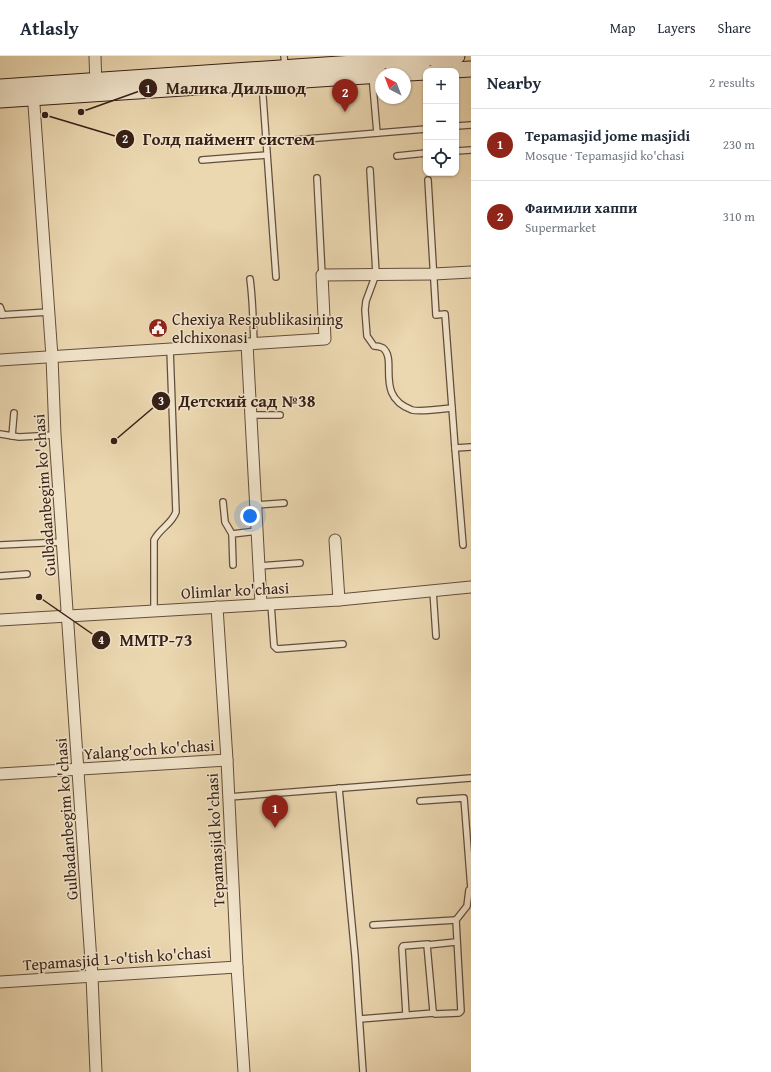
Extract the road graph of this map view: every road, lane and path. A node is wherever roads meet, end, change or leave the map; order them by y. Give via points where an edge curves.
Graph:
1 (95, 56) edge
2 (457, 56) edge
3 (285, 62) edge
4 (471, 69) edge
5 (459, 70) edge
6 (423, 72) edge
7 (411, 73) edge
8 (375, 75) edge
9 (262, 76) junction
10 (0, 86) edge
11 (96, 87) junction
12 (33, 91) junction
13 (0, 100) edge
14 (377, 104) edge
15 (471, 125) edge
16 (459, 126) edge
17 (423, 129) edge
18 (377, 133) junction
19 (282, 142) dead end
20 (471, 150) edge
21 (459, 151) edge
22 (423, 154) edge
23 (267, 155) junction
24 (397, 156) dead end
25 (202, 160) dead end
26 (370, 170) dead end
27 (317, 178) dead end
28 (428, 180) dead end
29 (471, 272) edge
30 (376, 274) junction
31 (434, 274) junction
32 (322, 275) junction
33 (276, 277) dead end
34 (250, 279) dead end
35 (0, 307) edge
36 (48, 312) junction
37 (2, 315) edge
38 (251, 344) junction
39 (170, 349) junction
40 (52, 357) junction
41 (0, 360) edge
42 (452, 408) junction
43 (14, 413) dead end
44 (251, 415) junction
45 (280, 415) dead end
46 (0, 434) edge
47 (55, 435) junction
48 (12, 436) junction
49 (471, 447) edge
50 (455, 448) junction
51 (223, 502) dead end
52 (284, 503) dead end
53 (256, 505) junction
54 (257, 531) junction
55 (232, 534) junction
56 (335, 540) dead end
57 (63, 542) junction
58 (0, 545) edge
59 (463, 545) dead end
60 (300, 563) dead end
61 (233, 565) dead end
62 (259, 566) junction
63 (27, 574) dead end
64 (0, 576) edge
65 (471, 587) edge
66 (433, 591) junction
67 (339, 600) junction
68 (266, 604) junction
69 (217, 607) junction
70 (154, 610) junction
71 (68, 616) junction
72 (0, 620) edge
73 (436, 636) dead end
74 (343, 644) dead end
75 (227, 760) junction
76 (79, 770) junction
77 (0, 774) edge
78 (471, 778) edge
79 (339, 788) junction
80 (229, 797) junction
81 (420, 800) dead end
82 (471, 889) edge
83 (456, 920) junction
84 (373, 925) dead end
85 (456, 942) junction
86 (428, 944) junction
87 (237, 967) junction
88 (92, 976) junction
89 (0, 982) edge
90 (434, 1013) junction
91 (406, 1014) junction
92 (360, 1019) junction
93 (96, 1072) edge
94 (244, 1072) edge
95 (363, 1072) edge

1 - 11 street
2 - 3 main road
3 - 9 main road
4 - 5 main road
6 - 7 main road
8 - 9 main road
9 - 11 main road
9 - 23 lane
10 - 12 main road
11 - 12 main road
12 - 13 main road
12 - 36 street, Gulbadanbegim ko'chasi
14 - 18 lane
15 - 16 lane
17 - 18 lane
18 - 19 lane
20 - 21 lane
22 - 24 lane
23 - 25 lane
23 - 33 lane
26 - 30 lane
27 - 32 lane
28 - 31 lane
29 - 31 street
30 - 31 street
30 - 32 street
30 - 42 lane via 366,301 367,336 374,346 382,348 388,355 390,391 399,403 413,411
31 - 42 lane via 436,314 446,314
32 - 38 street via 325,339
34 - 38 lane via 253,304
35 - 37 lane
36 - 37 lane
36 - 40 street, Gulbadanbegim ko'chasi
38 - 39 street
38 - 44 street
39 - 40 street
39 - 70 lane via 176,512 154,540
40 - 41 street
40 - 47 street, Gulbadanbegim ko'chasi
42 - 50 lane
43 - 48 lane
44 - 45 lane
44 - 53 street
46 - 48 lane
47 - 48 lane
47 - 57 street, Gulbadanbegim ko'chasi
49 - 50 lane
50 - 59 lane
51 - 55 lane via 225,522
52 - 53 lane
53 - 54 street
54 - 55 lane
54 - 62 street
55 - 61 lane
56 - 67 street
57 - 58 lane
57 - 71 street, Gulbadanbegim ko'chasi
60 - 62 lane
62 - 68 street
63 - 64 lane
65 - 66 street, Olimlar ko'chasi
66 - 67 street, Olimlar ko'chasi
66 - 73 lane
67 - 68 street, Olimlar ko'chasi
68 - 69 street, Olimlar ko'chasi
68 - 74 lane via 274,646 277,649
69 - 70 street, Olimlar ko'chasi
69 - 75 street, Tepamasjid ko'chasi
70 - 71 street, Olimlar ko'chasi
71 - 72 street, Olimlar ko'chasi
71 - 76 street, Gulbadanbegim ko'chasi
75 - 76 street, Yalang'och ko'chasi
75 - 80 street, Tepamasjid ko'chasi
76 - 77 street, Yalang'och ko'chasi
76 - 88 street, Gulbadanbegim ko'chasi
78 - 79 lane
79 - 80 lane
79 - 92 lane
80 - 87 street, Tepamasjid ko'chasi
81 - 82 lane via 464,798
82 - 83 lane via 467,906
83 - 84 lane
83 - 85 lane
85 - 86 lane
85 - 90 lane via 461,1011
86 - 90 lane
86 - 91 lane via 402,948
87 - 88 street, Tepamasjid 1-o'tish ko'chasi
87 - 94 street, Tepamasjid ko'chasi
88 - 89 street, Tepamasjid 1-o'tish ko'chasi
88 - 93 street, Gulbadanbegim ko'chasi
90 - 91 lane
91 - 92 lane
92 - 95 lane

